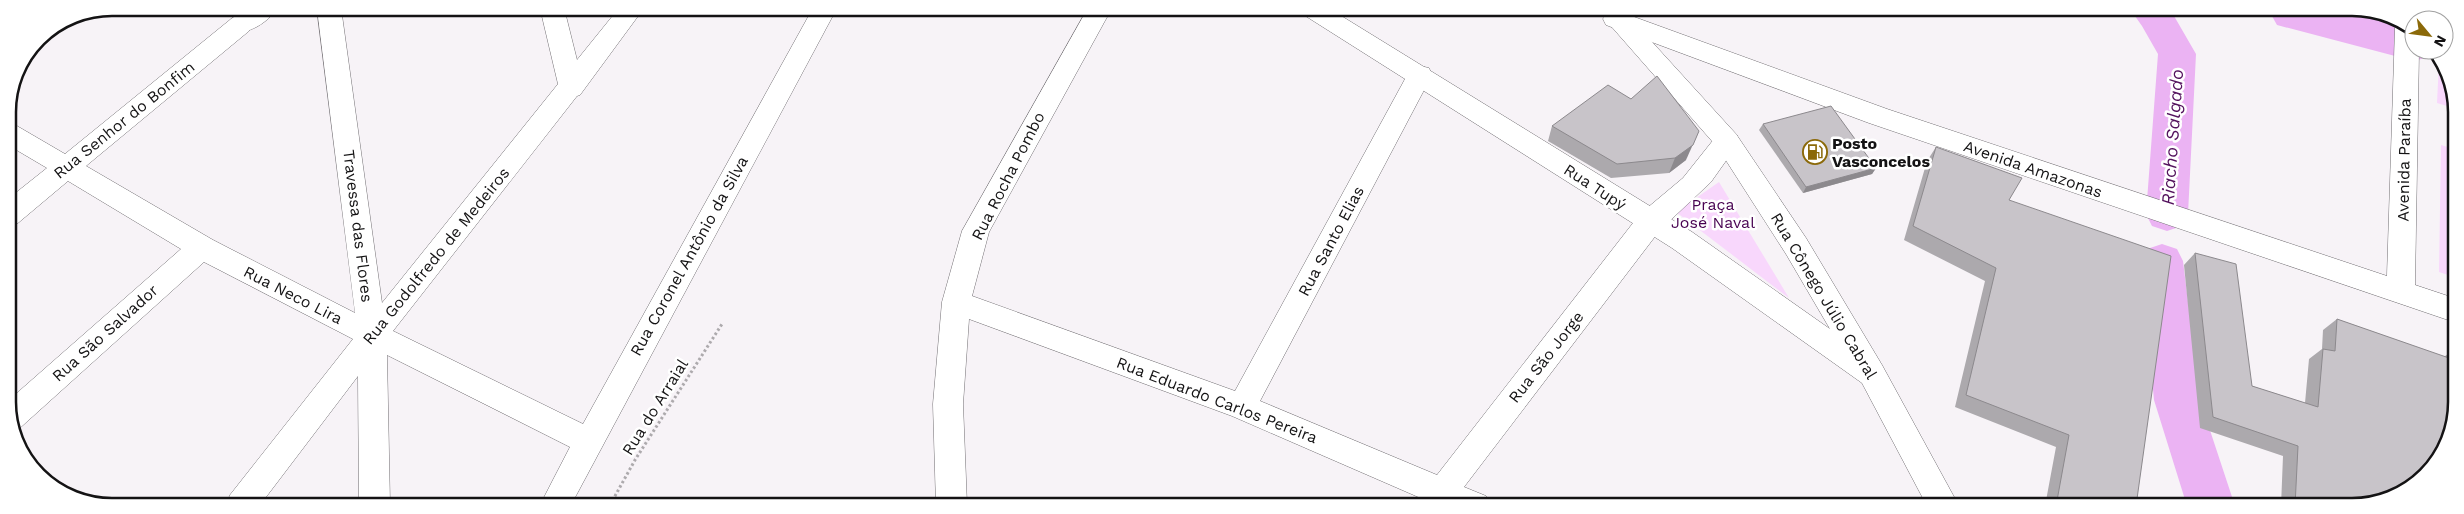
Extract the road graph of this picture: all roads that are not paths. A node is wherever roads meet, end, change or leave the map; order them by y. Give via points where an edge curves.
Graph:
1 (253, 16) edge
2 (330, 16) edge
3 (554, 16) edge
4 (626, 16) edge
5 (821, 16) edge
6 (1096, 16) edge
7 (1325, 16) edge
8 (1614, 16) edge
9 (1617, 16) edge
10 (2407, 60) edge
11 (1420, 76) junction
12 (571, 88) junction
13 (16, 138) edge
14 (1727, 141) junction
15 (68, 167) junction
16 (16, 208) edge
17 (1650, 222) junction
18 (202, 248) junction
19 (2401, 292) junction
20 (956, 302) junction
21 (2448, 308) edge
22 (372, 336) junction
23 (1872, 374) junction
24 (1242, 407) junction
25 (17, 412) edge
26 (588, 441) junction
27 (1442, 492) junction
28 (247, 498) edge
29 (375, 498) edge
30 (559, 498) edge
31 (950, 498) edge
32 (1456, 498) edge
33 (1942, 498) edge

1 - 15 street, Rua Senhor do Bonfim
2 - 22 street, Travessa das Flores
3 - 12 street
4 - 12 street, Rua Godolfredo de Medeiros
5 - 26 street, Rua Coronel Antônio da Silva
6 - 20 street, Rua Rocha Pombo via 976,231
7 - 11 street, Rua Tupý
8 - 14 street, Rua Cônego Júlio Cabral
9 - 19 street, Avenida Amazonas via 1878,116
10 - 19 street, Avenida Paraíba
11 - 17 street, Rua Tupý
11 - 24 street, Rua Santo Elias
12 - 22 street, Rua Godolfredo de Medeiros
13 - 15 street, Rua Neco Lira
14 - 17 street, Rua São Jorge via 1712,166
14 - 23 street, Rua Cônego Júlio Cabral via 1796,246
15 - 16 street, Rua Senhor do Bonfim
15 - 18 street, Rua Neco Lira
17 - 23 street, Rua Tupý via 1682,240
17 - 27 street, Rua São Jorge
18 - 22 street, Rua Neco Lira
18 - 25 street, Rua São Salvador
19 - 21 street, Avenida Amazonas
20 - 24 street, Rua Eduardo Carlos Pereira
20 - 31 street, Rua Rocha Pombo via 948,404
22 - 26 street, Rua Neco Lira via 491,391
22 - 28 street, Rua Godolfredo de Medeiros
22 - 29 street, Travessa das Flores
23 - 33 street, Rua Cônego Júlio Cabral
24 - 27 street, Rua Eduardo Carlos Pereira
26 - 30 street, Rua Coronel Antônio da Silva
27 - 32 street, Rua Eduardo Carlos Pereira

